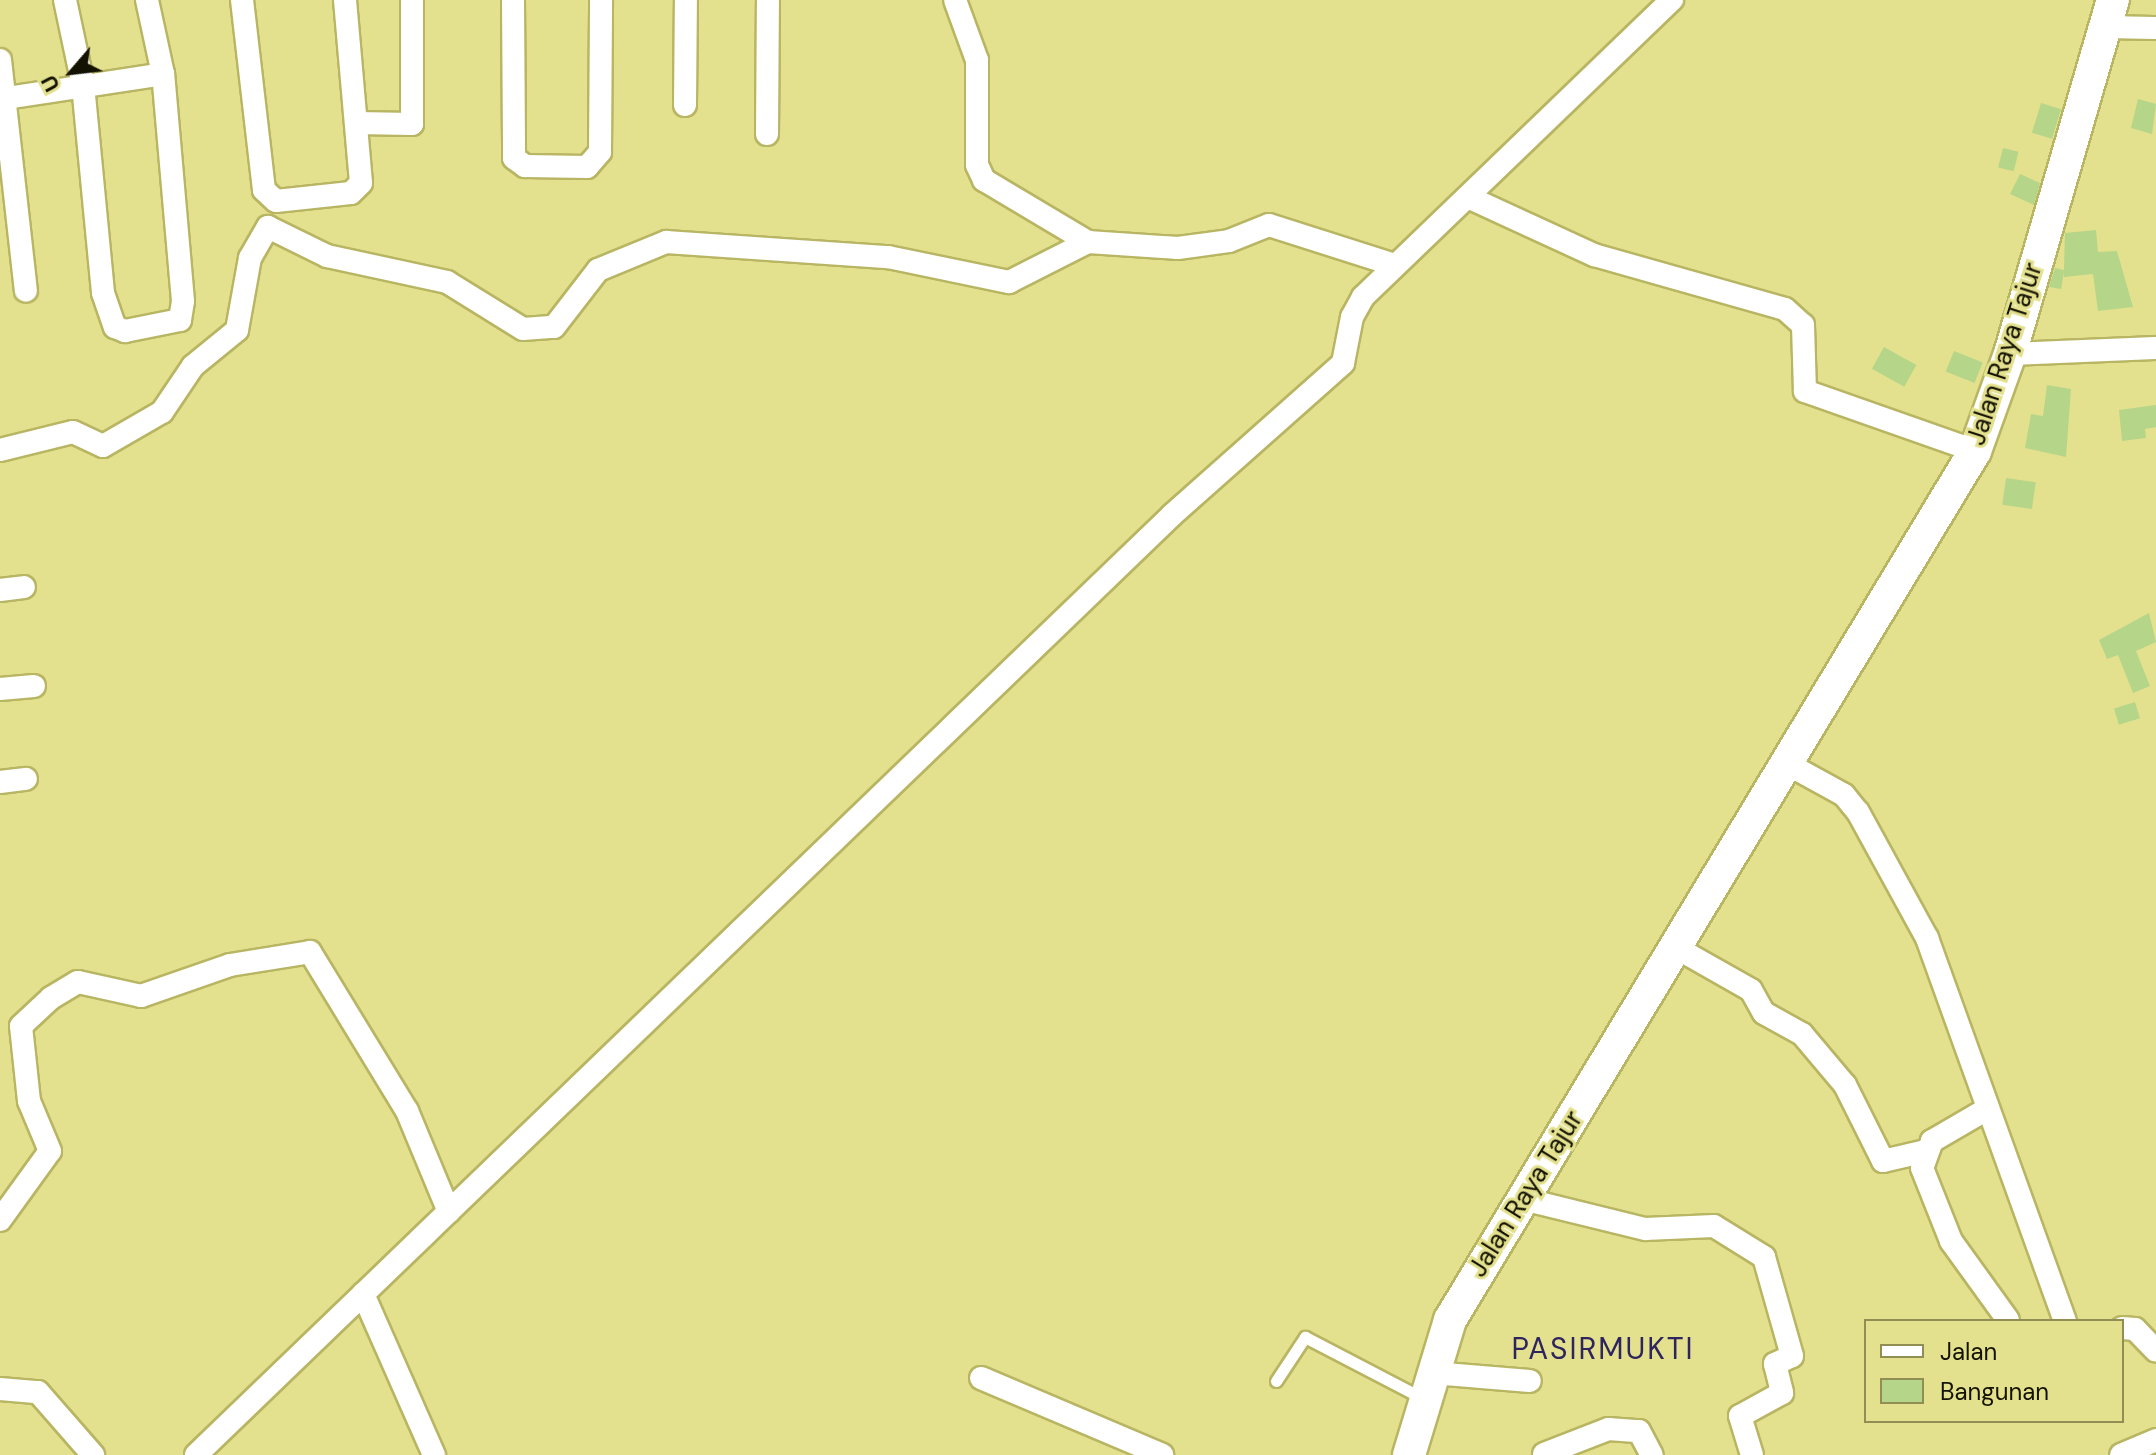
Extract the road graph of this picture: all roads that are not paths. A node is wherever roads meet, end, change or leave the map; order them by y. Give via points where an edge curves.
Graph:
1 (65, 0) edge
2 (150, 0) edge
3 (242, 0) edge
4 (345, 0) edge
5 (412, 0) edge
6 (513, 0) edge
7 (601, 0) edge
8 (686, 0) edge
9 (768, 0) edge
10 (955, 0) edge
11 (1672, 0) edge
12 (2108, 14) edge
13 (2156, 28) edge
14 (0, 60) edge
15 (163, 74) junction
16 (83, 85) junction
17 (4, 98) edge
18 (685, 105) dead end
19 (357, 123) junction
20 (767, 134) dead end
21 (1468, 197) junction
22 (1088, 242) junction
23 (1394, 265) junction
24 (26, 291) dead end
25 (2156, 348) edge
26 (2010, 354) junction
27 (0, 450) edge
28 (1975, 451) junction
29 (24, 587) dead end
30 (0, 590) edge
31 (34, 686) dead end
32 (0, 689) edge
33 (1784, 762) junction
34 (26, 779) dead end
35 (0, 782) edge
36 (1675, 947) junction
37 (1987, 1109) junction
38 (1926, 1151) junction
39 (1527, 1200) junction
40 (449, 1212) junction
41 (0, 1220) edge
42 (363, 1294) junction
43 (2007, 1319) edge
44 (2064, 1319) edge
45 (2124, 1328) edge
46 (2156, 1351) edge
47 (981, 1378) dead end
48 (1276, 1381) dead end
49 (1530, 1381) dead end
50 (1429, 1386) junction
51 (0, 1389) edge
52 (2156, 1440) edge
53 (1544, 1454) edge
54 (93, 1455) edge
55 (196, 1455) edge
56 (434, 1455) edge
57 (1162, 1455) edge
58 (1409, 1455) edge
59 (1652, 1455) edge
60 (1752, 1455) edge
61 (2121, 1455) edge

1 - 16 street
2 - 15 street
3 - 19 street via 269,196 299,200 351,193 361,183
4 - 19 street
5 - 19 street via 412,124
6 - 7 street via 514,158 525,166 587,167 600,152
8 - 18 street
9 - 20 street
10 - 22 street via 977,60 977,165 984,180
11 - 21 street
12 - 13 street
12 - 26 main road, Jalan Raya Tajur
14 - 17 street
15 - 16 street
15 - 16 street via 183,301 180,320 168,326 115,327 103,293
16 - 17 street
17 - 24 street
21 - 23 street
21 - 28 street via 1594,255 1785,309 1803,325 1805,391
22 - 23 street via 1178,248 1229,241 1269,225
22 - 27 street via 1035,272 993,283 888,257 666,242 598,270 554,327 523,329 447,282 327,256 268,227 250,258 237,330 193,366 162,412 103,446 73,432
23 - 40 street via 1357,305 1343,363 1172,515
25 - 26 street
26 - 28 main road, Jalan Raya Tajur
28 - 33 main road, Jalan Raya Tajur
29 - 30 street
31 - 32 street
33 - 36 main road, Jalan Raya Tajur
33 - 37 street via 1844,795 1870,831 1938,963
34 - 35 street
36 - 38 street via 1751,990 1764,1013 1802,1034 1845,1085 1883,1161
36 - 39 main road, Jalan Raya Tajur
37 - 38 street via 1932,1141
37 - 44 street
38 - 43 street via 1922,1168 1938,1216
39 - 50 main road, Jalan Raya Tajur via 1450,1320
39 - 60 street via 1645,1229 1714,1226 1764,1257 1792,1356 1775,1364 1782,1393 1740,1416
40 - 41 street via 407,1111 310,952 230,965 141,996 78,982 51,998 21,1026 29,1101 50,1151
40 - 42 street
42 - 55 street
42 - 56 street
45 - 46 street via 2135,1329
47 - 57 street
48 - 50 lane via 1305,1337
49 - 50 street
50 - 58 main road, Jalan Raya Tajur
51 - 54 street via 38,1392
52 - 61 street
53 - 59 street via 1608,1429 1639,1431

